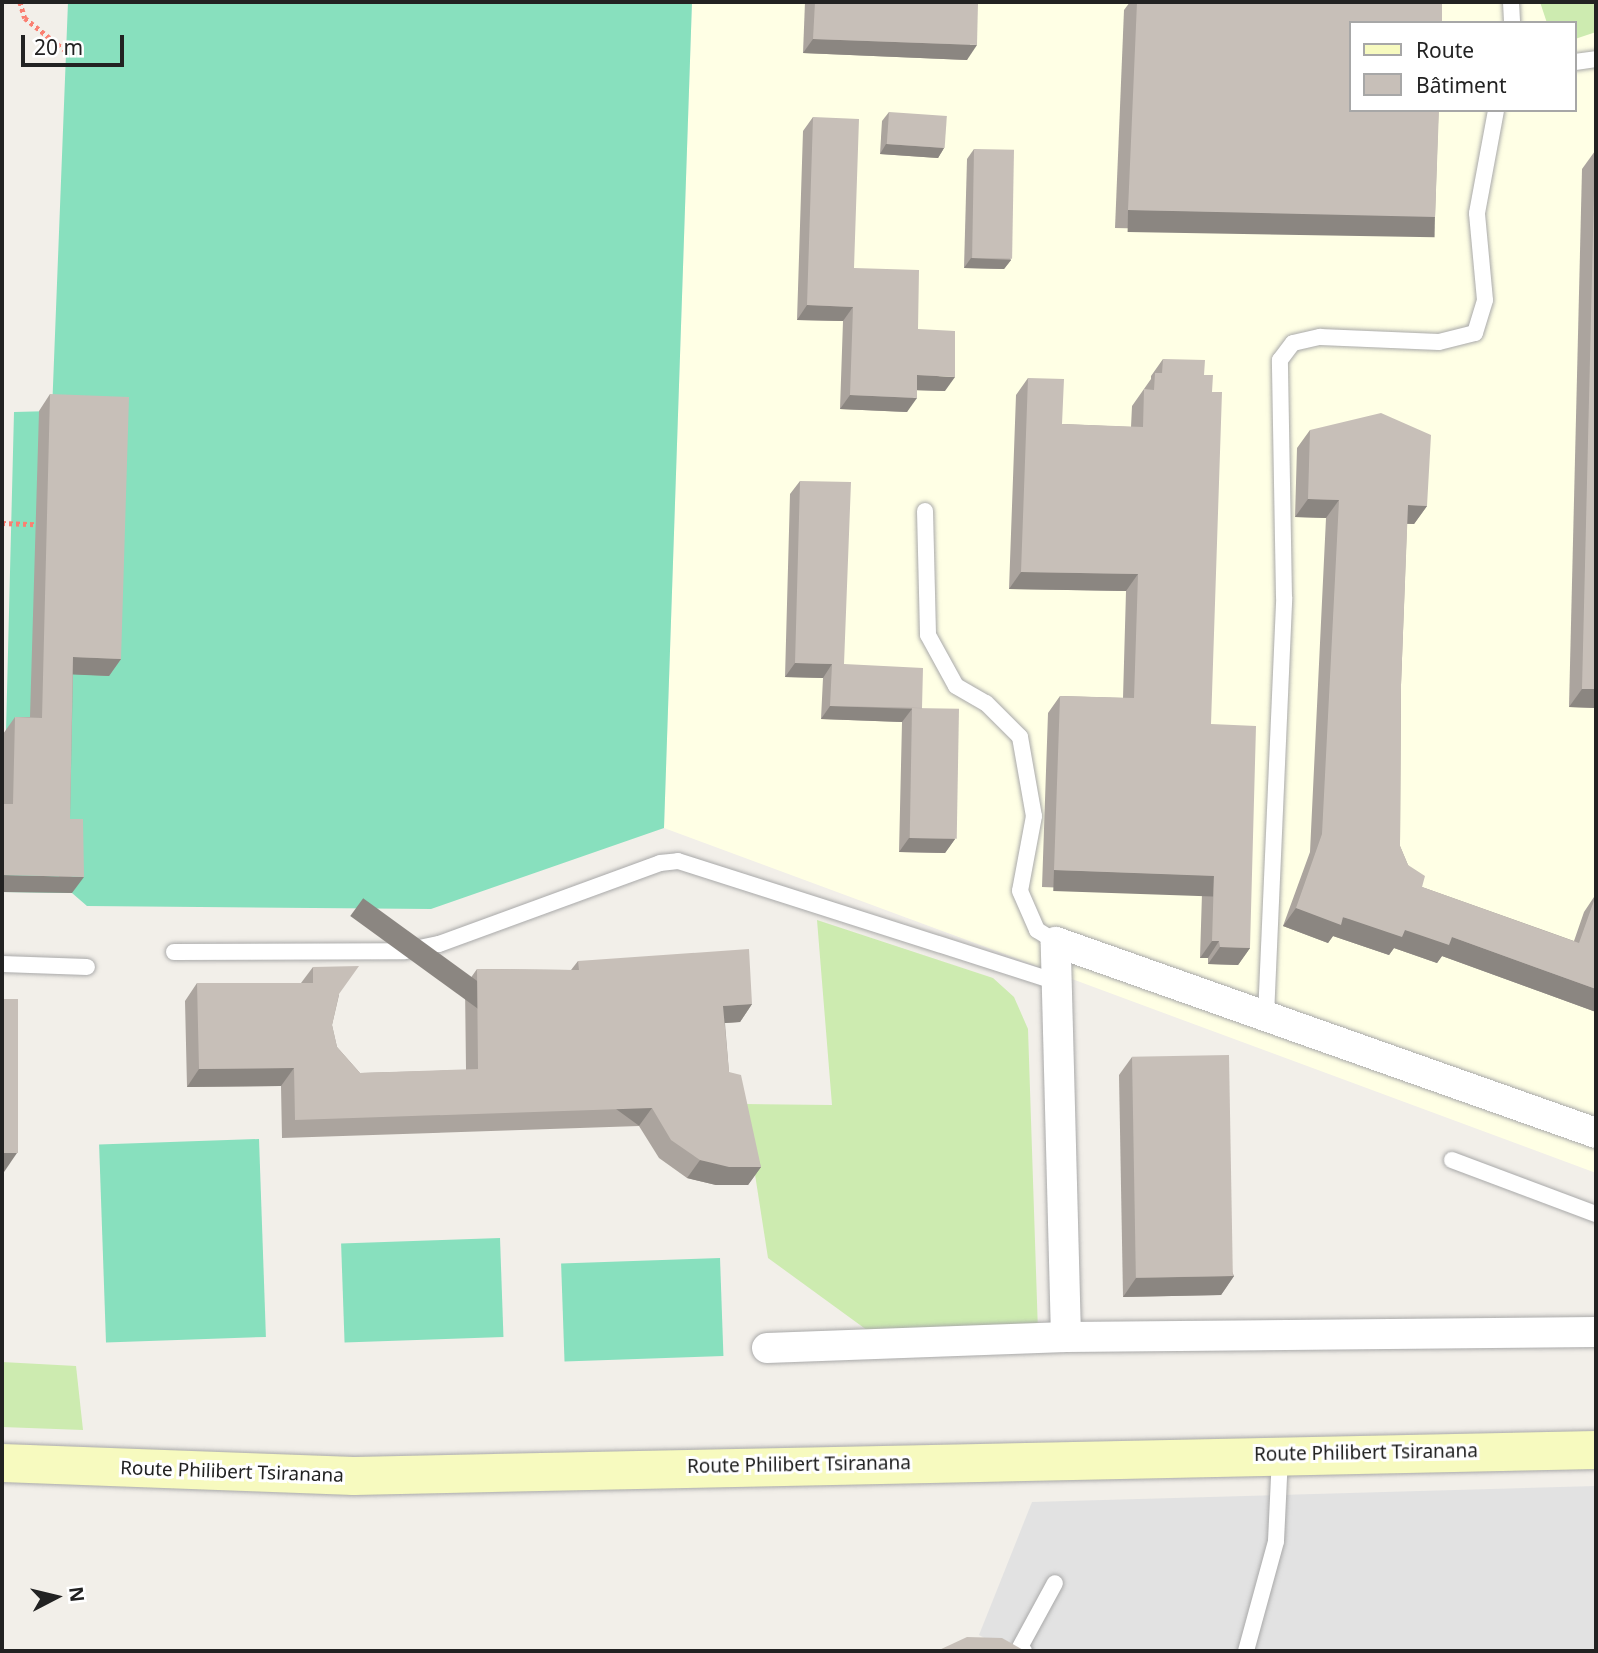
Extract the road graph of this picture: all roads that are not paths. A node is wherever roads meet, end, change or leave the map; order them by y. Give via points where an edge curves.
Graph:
1 (1511, 2) edge
2 (1512, 21) edge
3 (1596, 59) edge
4 (1577, 62) edge
5 (1496, 112) edge
6 (925, 511) dead end
7 (1056, 942) junction
8 (174, 952) dead end
9 (2, 964) edge
10 (87, 967) dead end
11 (1057, 982) junction
12 (1266, 1016) junction
13 (1596, 1133) edge
14 (1451, 1160) dead end
15 (1596, 1214) edge
16 (1596, 1332) edge
17 (1066, 1337) junction
18 (767, 1348) dead end
19 (1596, 1450) edge
20 (1280, 1453) junction
21 (2, 1463) edge
22 (1055, 1583) dead end
23 (1024, 1651) edge
24 (1246, 1651) edge

1 - 2 lane
3 - 4 lane
5 - 12 lane via 1477,213 1485,300 1475,333 1439,342 1320,337 1293,343 1280,360 1284,597
6 - 7 lane via 928,635 956,686 986,703 1020,737 1034,816 1020,891 1037,930
7 - 11 street
7 - 12 street
8 - 11 lane via 405,951 439,944 660,863 677,861
9 - 10 lane
11 - 17 street
12 - 13 street
14 - 15 lane
16 - 17 street
17 - 18 street
19 - 20 main road, Route Philibert Tsiranana
20 - 21 main road, Route Philibert Tsiranana via 354,1476
20 - 24 lane via 1276,1541
22 - 23 lane via 1019,1649

